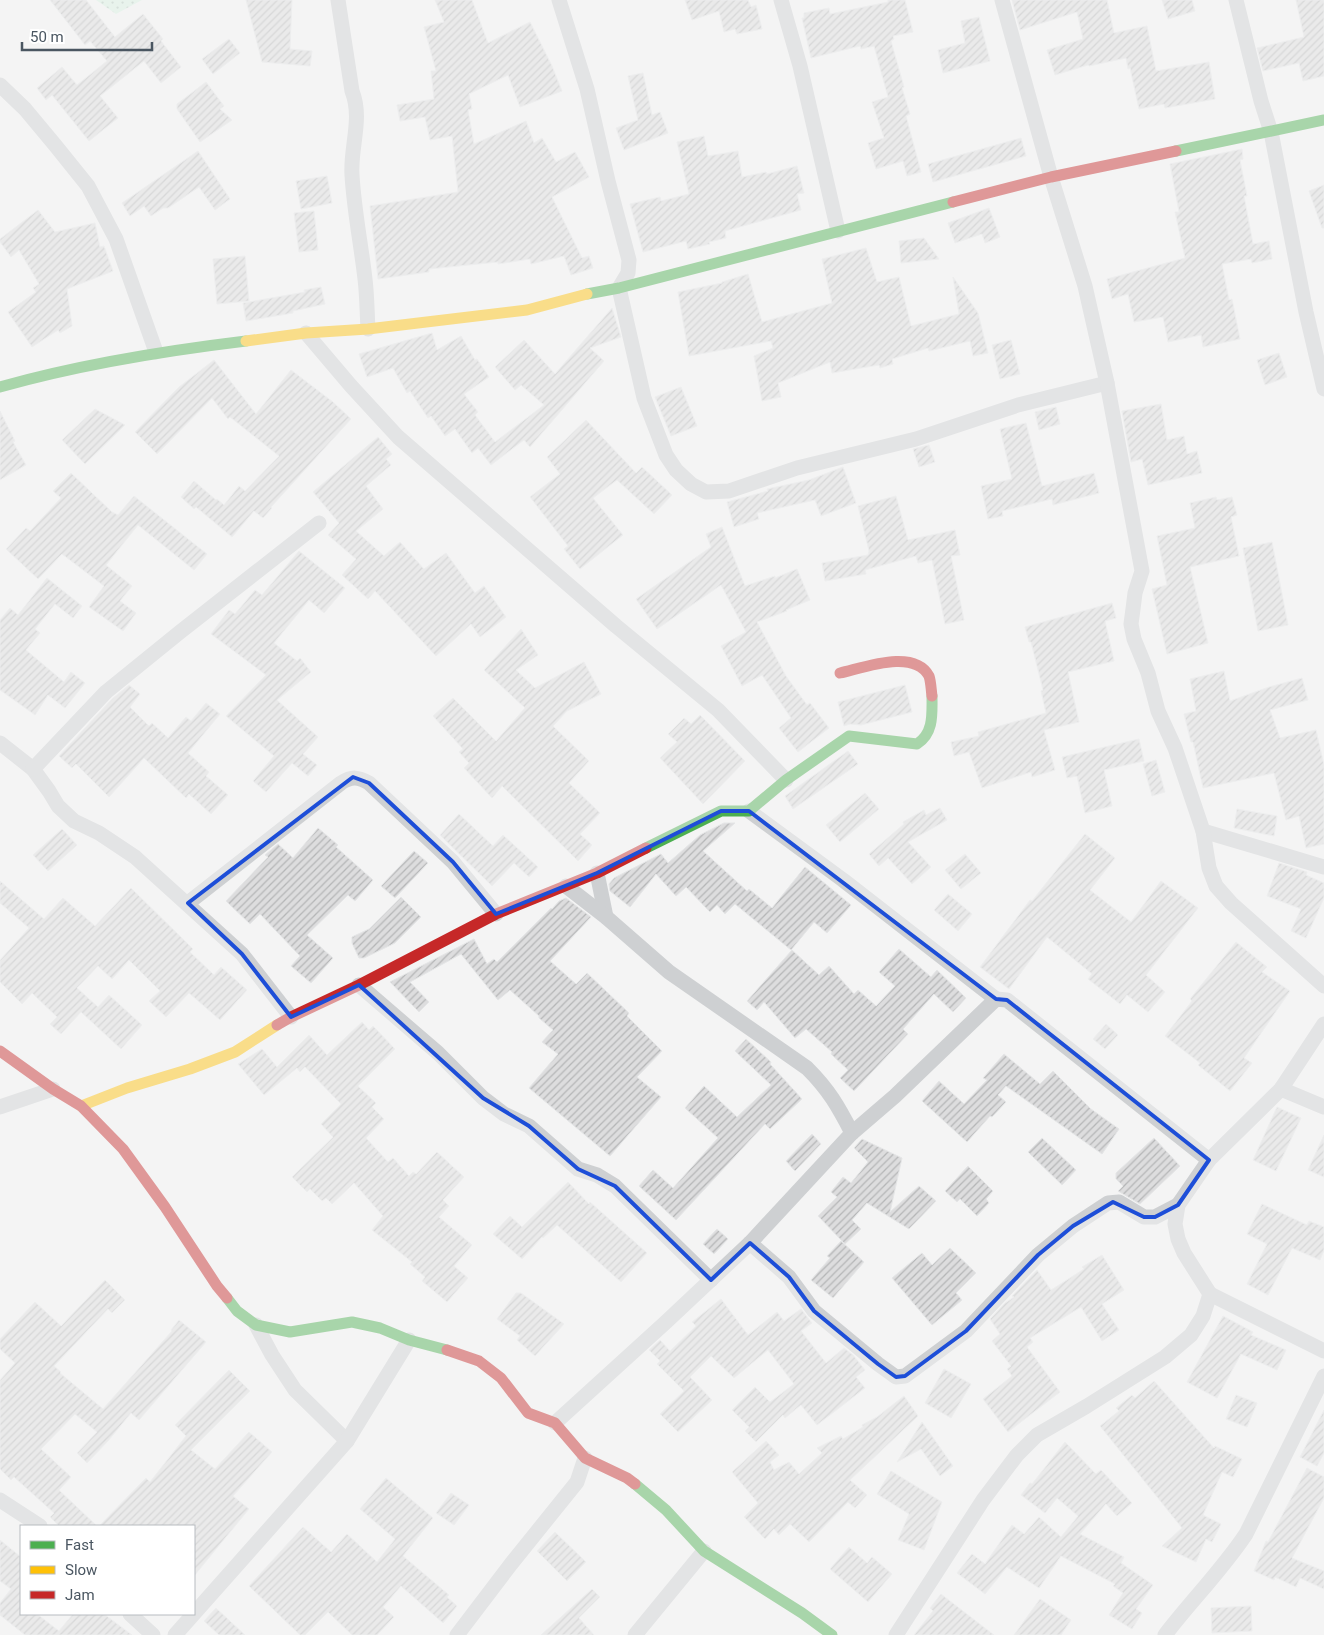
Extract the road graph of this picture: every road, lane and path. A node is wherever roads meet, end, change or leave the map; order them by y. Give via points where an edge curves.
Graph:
1 (338, 0) edge
2 (559, 0) edge
3 (781, 0) edge
4 (1002, 0) edge
5 (1236, 0) edge
6 (0, 85) edge
7 (1324, 120) edge
8 (1272, 132) junction
9 (1051, 176) junction
10 (838, 231) junction
11 (619, 288) junction
12 (368, 329) junction
13 (306, 333) junction
14 (156, 352) junction
15 (1107, 383) junction
16 (0, 387) edge
17 (1324, 389) edge
18 (319, 523) dead end
19 (840, 673) dead end
20 (0, 743) edge
21 (33, 769) junction
22 (786, 780) junction
23 (749, 811) junction
24 (1204, 831) junction
25 (1324, 867) edge
26 (597, 873) junction
27 (566, 886) junction
28 (188, 903) junction
29 (496, 914) junction
30 (606, 917) junction
31 (359, 985) junction
32 (1324, 986) edge
33 (996, 999) junction
34 (291, 1017) junction
35 (1324, 1024) edge
36 (0, 1051) edge
37 (53, 1089) junction
38 (1281, 1089) junction
39 (0, 1106) edge
40 (81, 1106) junction
41 (1324, 1107) edge
42 (852, 1133) junction
43 (1209, 1160) junction
44 (1178, 1205) junction
45 (750, 1243) junction
46 (711, 1280) junction
47 (1210, 1294) junction
48 (256, 1325) junction
49 (408, 1340) junction
50 (1324, 1351) edge
51 (1324, 1376) edge
52 (555, 1423) junction
53 (347, 1440) junction
54 (585, 1458) junction
55 (607, 1469) junction
56 (577, 1482) junction
57 (0, 1500) edge
58 (38, 1525) edge
59 (704, 1551) junction
60 (195, 1612) edge
61 (131, 1615) edge
62 (193, 1615) edge
63 (154, 1635) edge
64 (175, 1635) edge
65 (457, 1635) edge
66 (635, 1635) edge
67 (832, 1635) edge
68 (896, 1635) edge
69 (1165, 1635) edge

1 - 12 street via 352,92 357,102 352,174
2 - 11 street via 587,89 629,260 628,273
3 - 10 street via 800,66
4 - 9 street
5 - 8 street
6 - 14 street via 31,116 88,186 116,239
7 - 8 street
8 - 9 street
8 - 17 street
9 - 10 street
9 - 15 street via 1085,286
10 - 11 street
11 - 12 street via 527,310
11 - 15 street via 644,398 666,455 686,480 706,492 729,491 797,468 916,439 1018,405
12 - 13 street
13 - 14 street
13 - 22 street via 398,436 616,626 718,710
14 - 16 street via 42,375
15 - 24 street via 1142,571 1132,616 1134,639
18 - 21 street via 106,692
19 - 22 street via 898,660 923,670 929,678 931,707 927,737 917,744 849,736
20 - 21 street
21 - 28 street via 58,806 74,821 135,857
22 - 23 street
23 - 26 street via 721,811
23 - 33 street via 844,880
24 - 25 street
24 - 32 street via 1209,868 1216,886
26 - 27 street
26 - 30 street
27 - 29 street
27 - 30 street
28 - 29 street via 341,783 353,777 369,783 453,862
28 - 34 street via 242,954
29 - 31 street
30 - 42 street via 669,972 807,1068 824,1084
31 - 34 street
31 - 46 street via 438,1053 483,1098 504,1114 529,1126 578,1169 615,1186
33 - 42 street
33 - 43 street via 1007,1000
34 - 40 street via 235,1052
35 - 38 street
36 - 37 street
37 - 39 street
37 - 40 street
38 - 41 street
38 - 43 street
40 - 48 street via 123,1149 217,1286 237,1311
42 - 45 street
43 - 44 street
44 - 45 street via 1155,1217 1144,1217 1119,1202 1108,1203 1038,1255 966,1331 905,1376 896,1376 878,1364 814,1310 789,1277
44 - 47 street via 1175,1224 1178,1239
45 - 46 street
46 - 52 street
47 - 50 street
47 - 68 street via 1203,1316 1191,1335 1165,1356 1038,1435 1017,1455 983,1500
48 - 49 street via 290,1332 352,1322 380,1328
48 - 53 street via 295,1390
49 - 52 street via 479,1361 501,1378 528,1413
49 - 53 street
51 - 69 street via 1246,1534
52 - 54 street
53 - 60 street
54 - 55 street
54 - 56 street
55 - 56 street
55 - 59 street via 627,1478 666,1510
56 - 65 street
57 - 58 street
59 - 66 street
59 - 67 street via 802,1612
61 - 63 street
62 - 64 street

